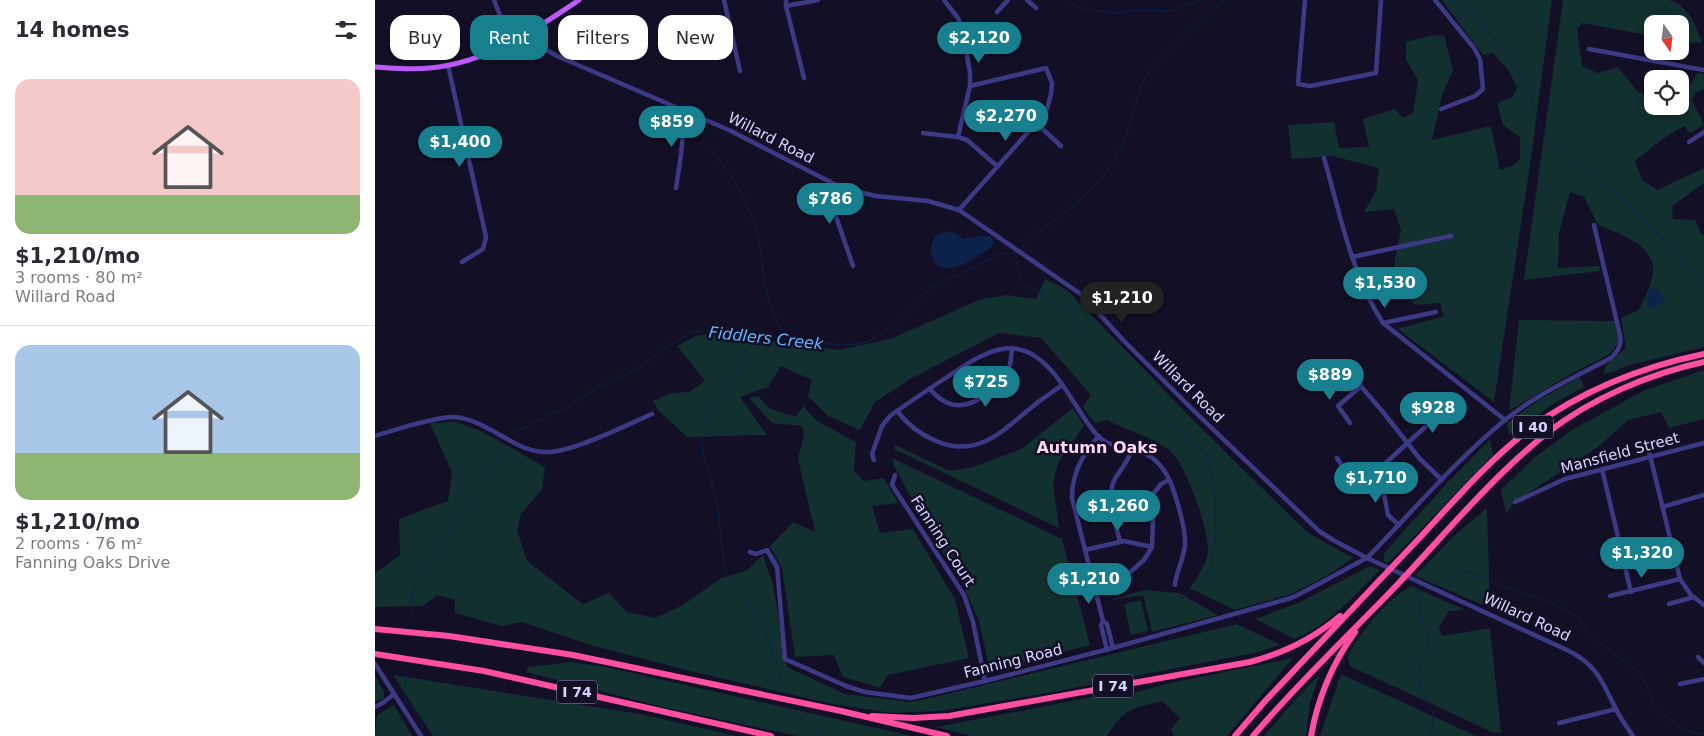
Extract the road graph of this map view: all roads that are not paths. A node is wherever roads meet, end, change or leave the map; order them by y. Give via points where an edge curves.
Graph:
1 (494, 0) edge
2 (579, 0) edge
3 (723, 0) edge
4 (786, 0) edge
5 (818, 0) edge
6 (944, 0) edge
7 (1008, 0) edge
8 (1027, 0) edge
9 (1305, 0) edge
10 (1381, 0) edge
11 (1435, 0) edge
12 (786, 6) junction
13 (1036, 8) dead end
14 (997, 12) dead end
15 (500, 15) edge
16 (548, 20) edge
17 (1589, 49) dead end
18 (548, 51) edge
19 (470, 58) edge
20 (448, 65) junction
21 (375, 67) edge
22 (740, 70) dead end
23 (1704, 70) edge
24 (804, 78) dead end
25 (970, 86) junction
26 (1441, 109) dead end
27 (685, 110) junction
28 (1036, 123) junction
29 (1704, 132) edge
30 (923, 133) dead end
31 (958, 137) junction
32 (1689, 142) dead end
33 (1061, 146) dead end
34 (1324, 158) dead end
35 (997, 166) junction
36 (829, 181) junction
37 (676, 188) dead end
38 (959, 210) junction
39 (1594, 225) dead end
40 (1451, 236) dead end
41 (1352, 257) junction
42 (462, 262) dead end
43 (853, 266) dead end
44 (1436, 312) dead end
45 (1383, 323) junction
46 (1012, 348) junction
47 (1704, 354) edge
48 (1340, 362) dead end
49 (1704, 362) edge
50 (1062, 385) junction
51 (1361, 386) junction
52 (929, 389) junction
53 (1445, 409) dead end
54 (897, 411) junction
55 (652, 414) dead end
56 (1505, 420) junction
57 (1351, 423) dead end
58 (375, 436) edge
59 (1099, 436) junction
60 (1407, 443) junction
61 (1704, 444) edge
62 (1648, 447) dead end
63 (1132, 450) junction
64 (1337, 458) dead end
65 (1650, 458) junction
66 (874, 460) dead end
67 (1379, 469) junction
68 (1602, 469) junction
69 (895, 475) dead end
70 (1169, 480) junction
71 (1442, 480) junction
72 (1704, 495) edge
73 (1515, 502) dead end
74 (1662, 507) junction
75 (1399, 525) junction
76 (1120, 541) junction
77 (1152, 547) junction
78 (1085, 550) junction
79 (750, 552) dead end
80 (1367, 558) junction
81 (1680, 579) junction
82 (1094, 583) junction
83 (1175, 585) dead end
84 (1631, 592) junction
85 (1366, 594) junction
86 (1609, 596) dead end
87 (1694, 597) junction
88 (1703, 602) edge
89 (1669, 604) dead end
90 (1363, 621) junction
91 (1103, 622) junction
92 (375, 629) edge
93 (1113, 648) junction
94 (1107, 650) junction
95 (378, 654) edge
96 (1704, 656) edge
97 (1704, 663) edge
98 (375, 664) edge
99 (1704, 679) edge
100 (985, 681) junction
101 (1680, 684) dead end
102 (394, 694) junction
103 (375, 707) edge
104 (1616, 709) junction
105 (841, 711) junction
106 (1559, 723) dead end
107 (421, 736) edge
108 (771, 736) edge
109 (947, 736) edge
110 (1235, 736) edge
111 (1253, 736) edge
112 (1311, 736) edge
113 (1633, 736) edge

1 - 15 street
2 - 16 main road
3 - 22 street
4 - 12 street
5 - 12 street
6 - 25 street via 958,18 963,32
7 - 14 street
8 - 13 street
9 - 10 street via 1299,84 1310,86 1376,73
11 - 26 street via 1480,59 1483,89 1475,96
12 - 24 street
17 - 23 street
18 - 27 street, Willard Road
19 - 20 main road
20 - 21 main road
20 - 42 street via 486,236 483,249
25 - 28 street via 1046,68 1052,83 1051,94 1047,109
25 - 31 street
27 - 36 street, Willard Road
27 - 37 street
28 - 33 street
28 - 35 street
29 - 32 street
30 - 31 street
31 - 35 street via 967,140
34 - 41 street
35 - 38 street
36 - 38 street, Willard Road via 868,195 928,201
36 - 43 street via 829,196
38 - 80 street, Willard Road via 1093,305 1192,409 1304,518 1333,540
39 - 56 street, Fanning Road via 1621,344 1611,358 1532,400
40 - 41 street
41 - 45 street via 1373,308
44 - 45 street
45 - 56 street
46 - 50 street via 1037,357
46 - 52 street via 985,353
46 - 52 street via 1005,377 975,403 951,404
47 - 85 highway, I 40 via 1620,378 1559,409 1506,450
48 - 51 street
49 - 90 highway, I 40 via 1635,384 1577,413 1550,431 1500,475
50 - 54 street via 1006,430 974,445 951,446 928,438
50 - 59 street
51 - 57 street via 1338,406
51 - 60 street
52 - 54 street
53 - 60 street
54 - 66 street via 882,426 872,454
55 - 58 street via 574,447 547,453 521,447 472,421 454,417 437,418
56 - 71 street, Fanning Road
59 - 63 street via 1109,443
59 - 78 street via 1082,457 1073,482 1073,504
60 - 67 street
60 - 71 street
61 - 65 street, Mansfield Street
62 - 65 street
63 - 70 street via 1153,458
63 - 76 street via 1129,460 1115,478 1110,500
64 - 67 street via 1350,479
65 - 68 street, Mansfield Street
65 - 74 street
67 - 75 street via 1388,515
68 - 73 street, Mansfield Street via 1565,479
68 - 84 street
69 - 100 street, Fanning Court via 892,485 964,595
70 - 77 street via 1156,489 1153,498
70 - 83 street via 1185,539
71 - 75 street, Fanning Road
72 - 74 street
74 - 81 street
75 - 80 street, Fanning Road
76 - 77 street
76 - 78 street
77 - 82 street via 1133,570
78 - 82 street
79 - 100 street, Fanning Road via 756,554 767,550 777,567 785,659 865,692 911,698
80 - 93 street, Fanning Road via 1291,598
80 - 104 street, Willard Road via 1585,660 1607,688
81 - 84 street
81 - 87 street
82 - 91 street
84 - 86 street
85 - 105 highway, I 74 via 1309,639 1283,652 1250,662 949,716 897,718
85 - 110 highway, I 40
87 - 88 street
87 - 89 street
90 - 111 highway, I 40
90 - 112 highway via 1325,683
91 - 93 street via 1107,624
91 - 94 street
92 - 105 highway, I 74 via 534,648
93 - 94 street, Fanning Road
94 - 100 street, Fanning Road
95 - 108 highway, I 74 via 484,671
96 - 97 street via 1698,657
98 - 102 street
99 - 101 street
102 - 103 street
102 - 107 street
104 - 106 street
104 - 113 street, Willard Road
105 - 109 highway

